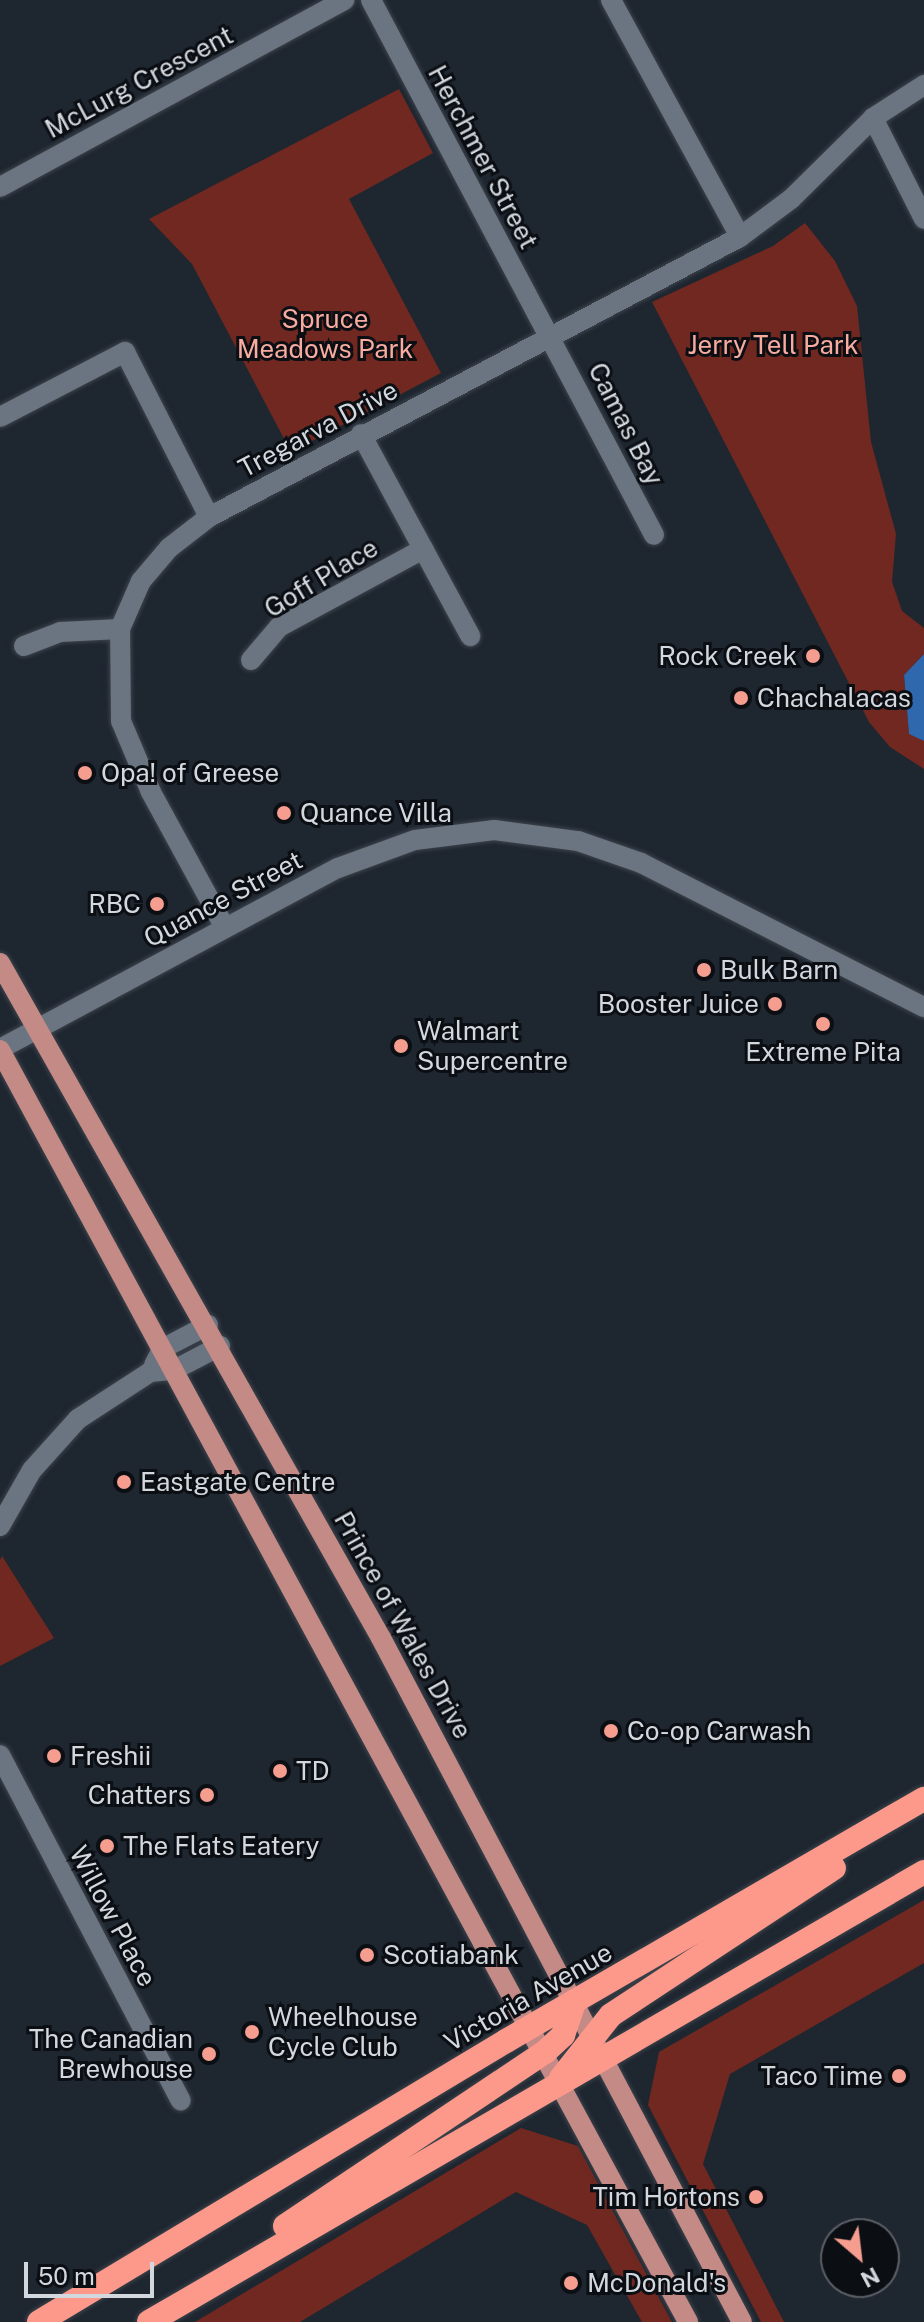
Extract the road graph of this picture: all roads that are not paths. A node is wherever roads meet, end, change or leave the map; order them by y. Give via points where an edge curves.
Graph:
1 (345, 0) edge
2 (371, 0) edge
3 (611, 0) edge
4 (924, 85) edge
5 (873, 118) junction
6 (0, 187) edge
7 (924, 219) edge
8 (740, 237) junction
9 (551, 338) junction
10 (0, 417) edge
11 (361, 434) junction
12 (209, 517) junction
13 (654, 535) dead end
14 (423, 549) junction
15 (120, 629) junction
16 (470, 636) dead end
17 (24, 646) dead end
18 (251, 660) dead end
19 (224, 926) junction
20 (0, 963) edge
21 (924, 1007) edge
22 (37, 1029) junction
23 (0, 1050) edge
24 (208, 1325) junction
25 (220, 1346) junction
26 (162, 1349) junction
27 (174, 1370) junction
28 (150, 1372) junction
29 (0, 1526) edge
30 (0, 1755) edge
31 (924, 1799) edge
32 (924, 1809) edge
33 (924, 1872) edge
34 (575, 2001) junction
35 (532, 2026) junction
36 (592, 2034) junction
37 (545, 2052) junction
38 (604, 2056) junction
39 (560, 2080) junction
40 (181, 2101) dead end
41 (145, 2260) junction
42 (39, 2322) edge
43 (57, 2322) edge
44 (147, 2322) edge
45 (688, 2322) edge
46 (742, 2322) edge

1 - 6 street, McLurg Crescent
2 - 9 street, Herchmer Street
3 - 8 street
4 - 5 street, Tregarva Drive
5 - 7 street
5 - 8 street, Tregarva Drive via 791,199
8 - 9 street, Tregarva Drive
9 - 11 street, Tregarva Drive
9 - 13 street, Camas Bay
10 - 12 street via 125,352
11 - 12 street, Tregarva Drive
11 - 14 street
12 - 15 street, Tregarva Drive via 169,548 141,581
14 - 16 street
14 - 18 street, Goff Place via 279,627
15 - 17 street via 60,632
15 - 19 street, Tregarva Drive via 121,721 151,792
19 - 21 street, Quance Street via 378,851 456,832 536,832 641,863
19 - 22 street, Quance Street
20 - 22 main road, Prince of Wales Drive
22 - 23 street, Quance Street
22 - 24 main road, Prince of Wales Drive
23 - 26 main road
24 - 25 main road, Prince of Wales Drive
24 - 26 street
25 - 27 street
25 - 34 main road, Prince of Wales Drive
26 - 27 main road
26 - 28 street
27 - 28 street
27 - 35 main road
28 - 29 street via 78,1419 32,1470
30 - 40 street, Willow Place
31 - 34 highway, Victoria Avenue
32 - 36 highway via 611,2015
33 - 38 highway
34 - 35 highway, Victoria Avenue
34 - 36 main road, Prince of Wales Drive
34 - 37 highway via 563,2035
35 - 37 main road
35 - 41 highway, Victoria Avenue
36 - 38 main road, Prince of Wales Drive
36 - 39 highway
37 - 39 main road
37 - 44 highway
38 - 39 highway
38 - 46 main road, Prince of Wales Drive
39 - 44 highway
39 - 45 main road
41 - 42 highway, Victoria Avenue
41 - 43 highway

